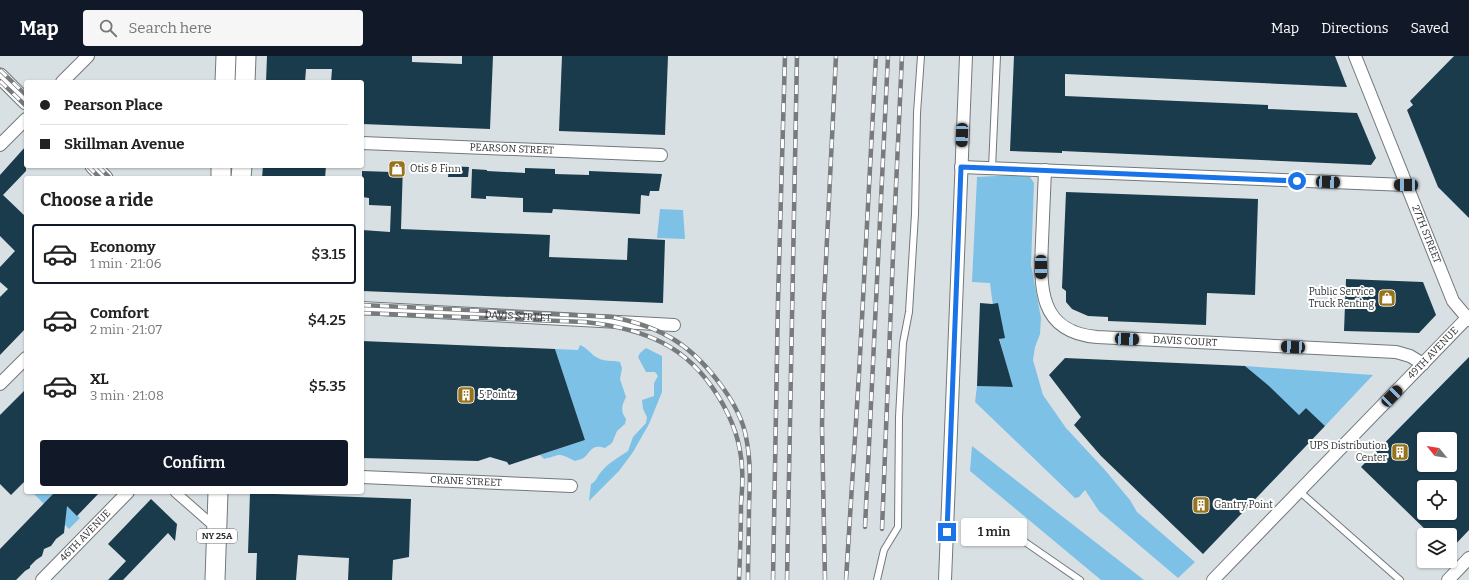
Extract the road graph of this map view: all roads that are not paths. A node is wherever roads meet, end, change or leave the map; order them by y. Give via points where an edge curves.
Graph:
1 (88, 56) edge
2 (226, 56) edge
3 (246, 56) edge
4 (921, 56) edge
5 (966, 56) edge
6 (997, 56) edge
7 (1355, 56) edge
8 (0, 76) edge
9 (64, 80) edge
10 (225, 80) edge
11 (245, 80) edge
12 (24, 100) edge
13 (24, 121) edge
14 (364, 143) edge
15 (0, 145) edge
16 (661, 155) dead end
17 (961, 167) junction
18 (95, 168) edge
19 (992, 168) junction
20 (1045, 170) junction
21 (103, 176) edge
22 (1406, 185) junction
23 (364, 308) edge
24 (1468, 318) edge
25 (674, 325) dead end
26 (24, 360) edge
27 (1423, 364) junction
28 (0, 384) edge
29 (364, 477) edge
30 (571, 486) dead end
31 (1299, 491) junction
32 (126, 494) edge
33 (177, 494) edge
34 (218, 494) edge
35 (217, 529) junction
36 (990, 529) dead end
37 (1469, 558) edge
38 (42, 580) edge
39 (214, 580) edge
40 (877, 580) edge
41 (945, 580) edge
42 (1080, 580) edge
43 (1213, 580) edge
44 (1400, 580) edge
45 (1448, 580) edge

1 - 9 street
2 - 10 main road
3 - 11 main road
4 - 40 lane via 909,312 903,343 900,395 898,527 884,550
5 - 17 street
6 - 19 lane
7 - 22 street, 27TH STREET
8 - 12 street
13 - 15 street
14 - 16 street, PEARSON STREET
17 - 19 street
17 - 41 street
18 - 21 street
19 - 20 street
20 - 22 street
20 - 27 street, DAVIS COURT via 1041,288 1044,302 1051,315 1060,325 1071,331 1096,337 1396,352 1410,356
22 - 24 street, 27TH STREET via 1452,301
23 - 25 street, DAVIS STREET
24 - 27 street, 49TH AVENUE
26 - 28 street
27 - 31 street, 49TH AVENUE
29 - 30 street, CRANE STREET
31 - 43 street, 49TH AVENUE
31 - 44 lane
32 - 38 street, 46TH AVENUE
33 - 35 street
34 - 35 main road, NY 25A
35 - 39 main road, NY 25A
36 - 42 lane via 1026,542
37 - 45 street

